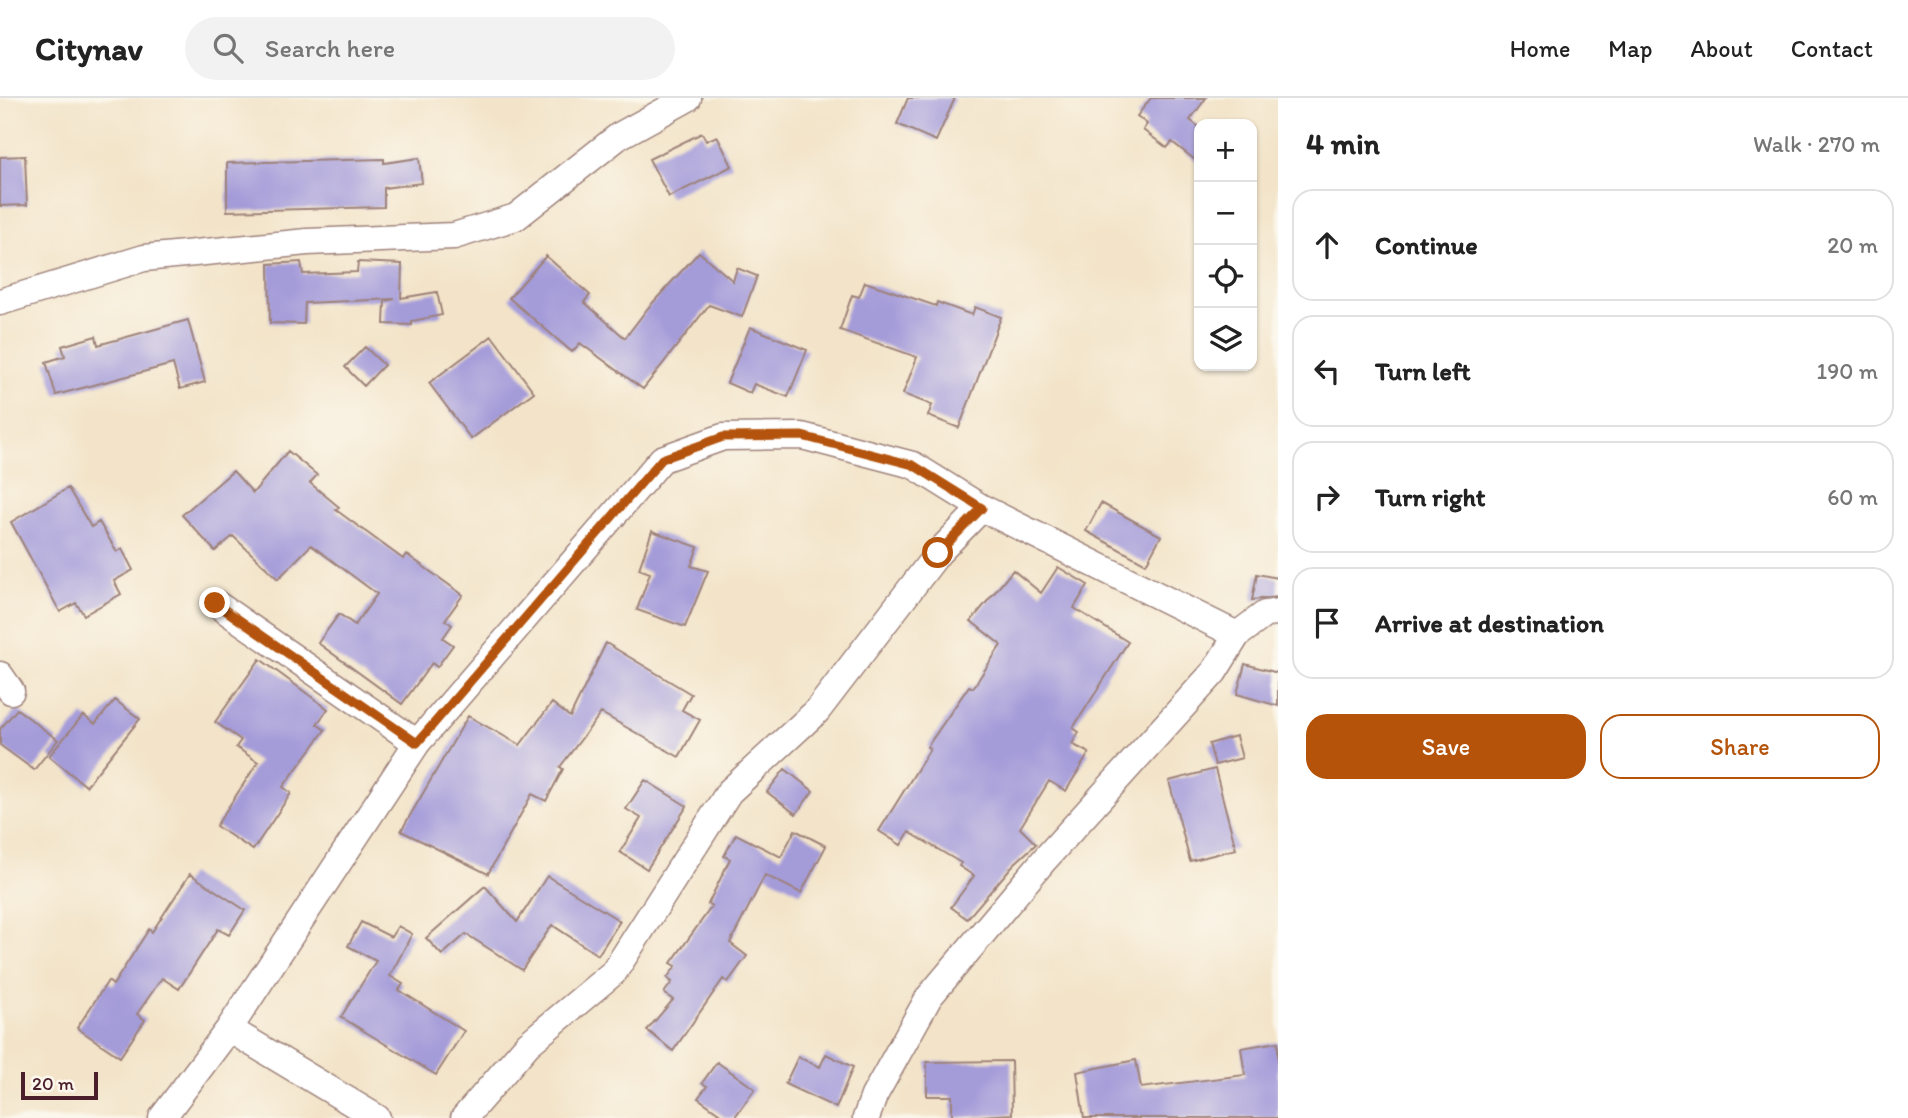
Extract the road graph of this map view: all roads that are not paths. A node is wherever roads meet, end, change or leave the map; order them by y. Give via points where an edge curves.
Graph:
1 (688, 98) edge
2 (0, 302) edge
3 (982, 508) junction
4 (215, 603) dead end
5 (1278, 612) edge
6 (1237, 635) junction
7 (417, 743) junction
8 (229, 1029) junction
9 (162, 1118) edge
10 (377, 1118) edge
11 (464, 1118) edge
12 (866, 1118) edge

1 - 2 street via 619,136 516,217 454,236 307,242 144,258
3 - 6 street
3 - 7 street via 913,465 802,436 723,437 662,459
3 - 11 street via 938,553 817,711 729,792 614,972 528,1044
4 - 7 street
5 - 6 street via 1265,614
6 - 12 street via 1214,672 1045,859 929,997
7 - 8 street
8 - 9 street
8 - 10 street

